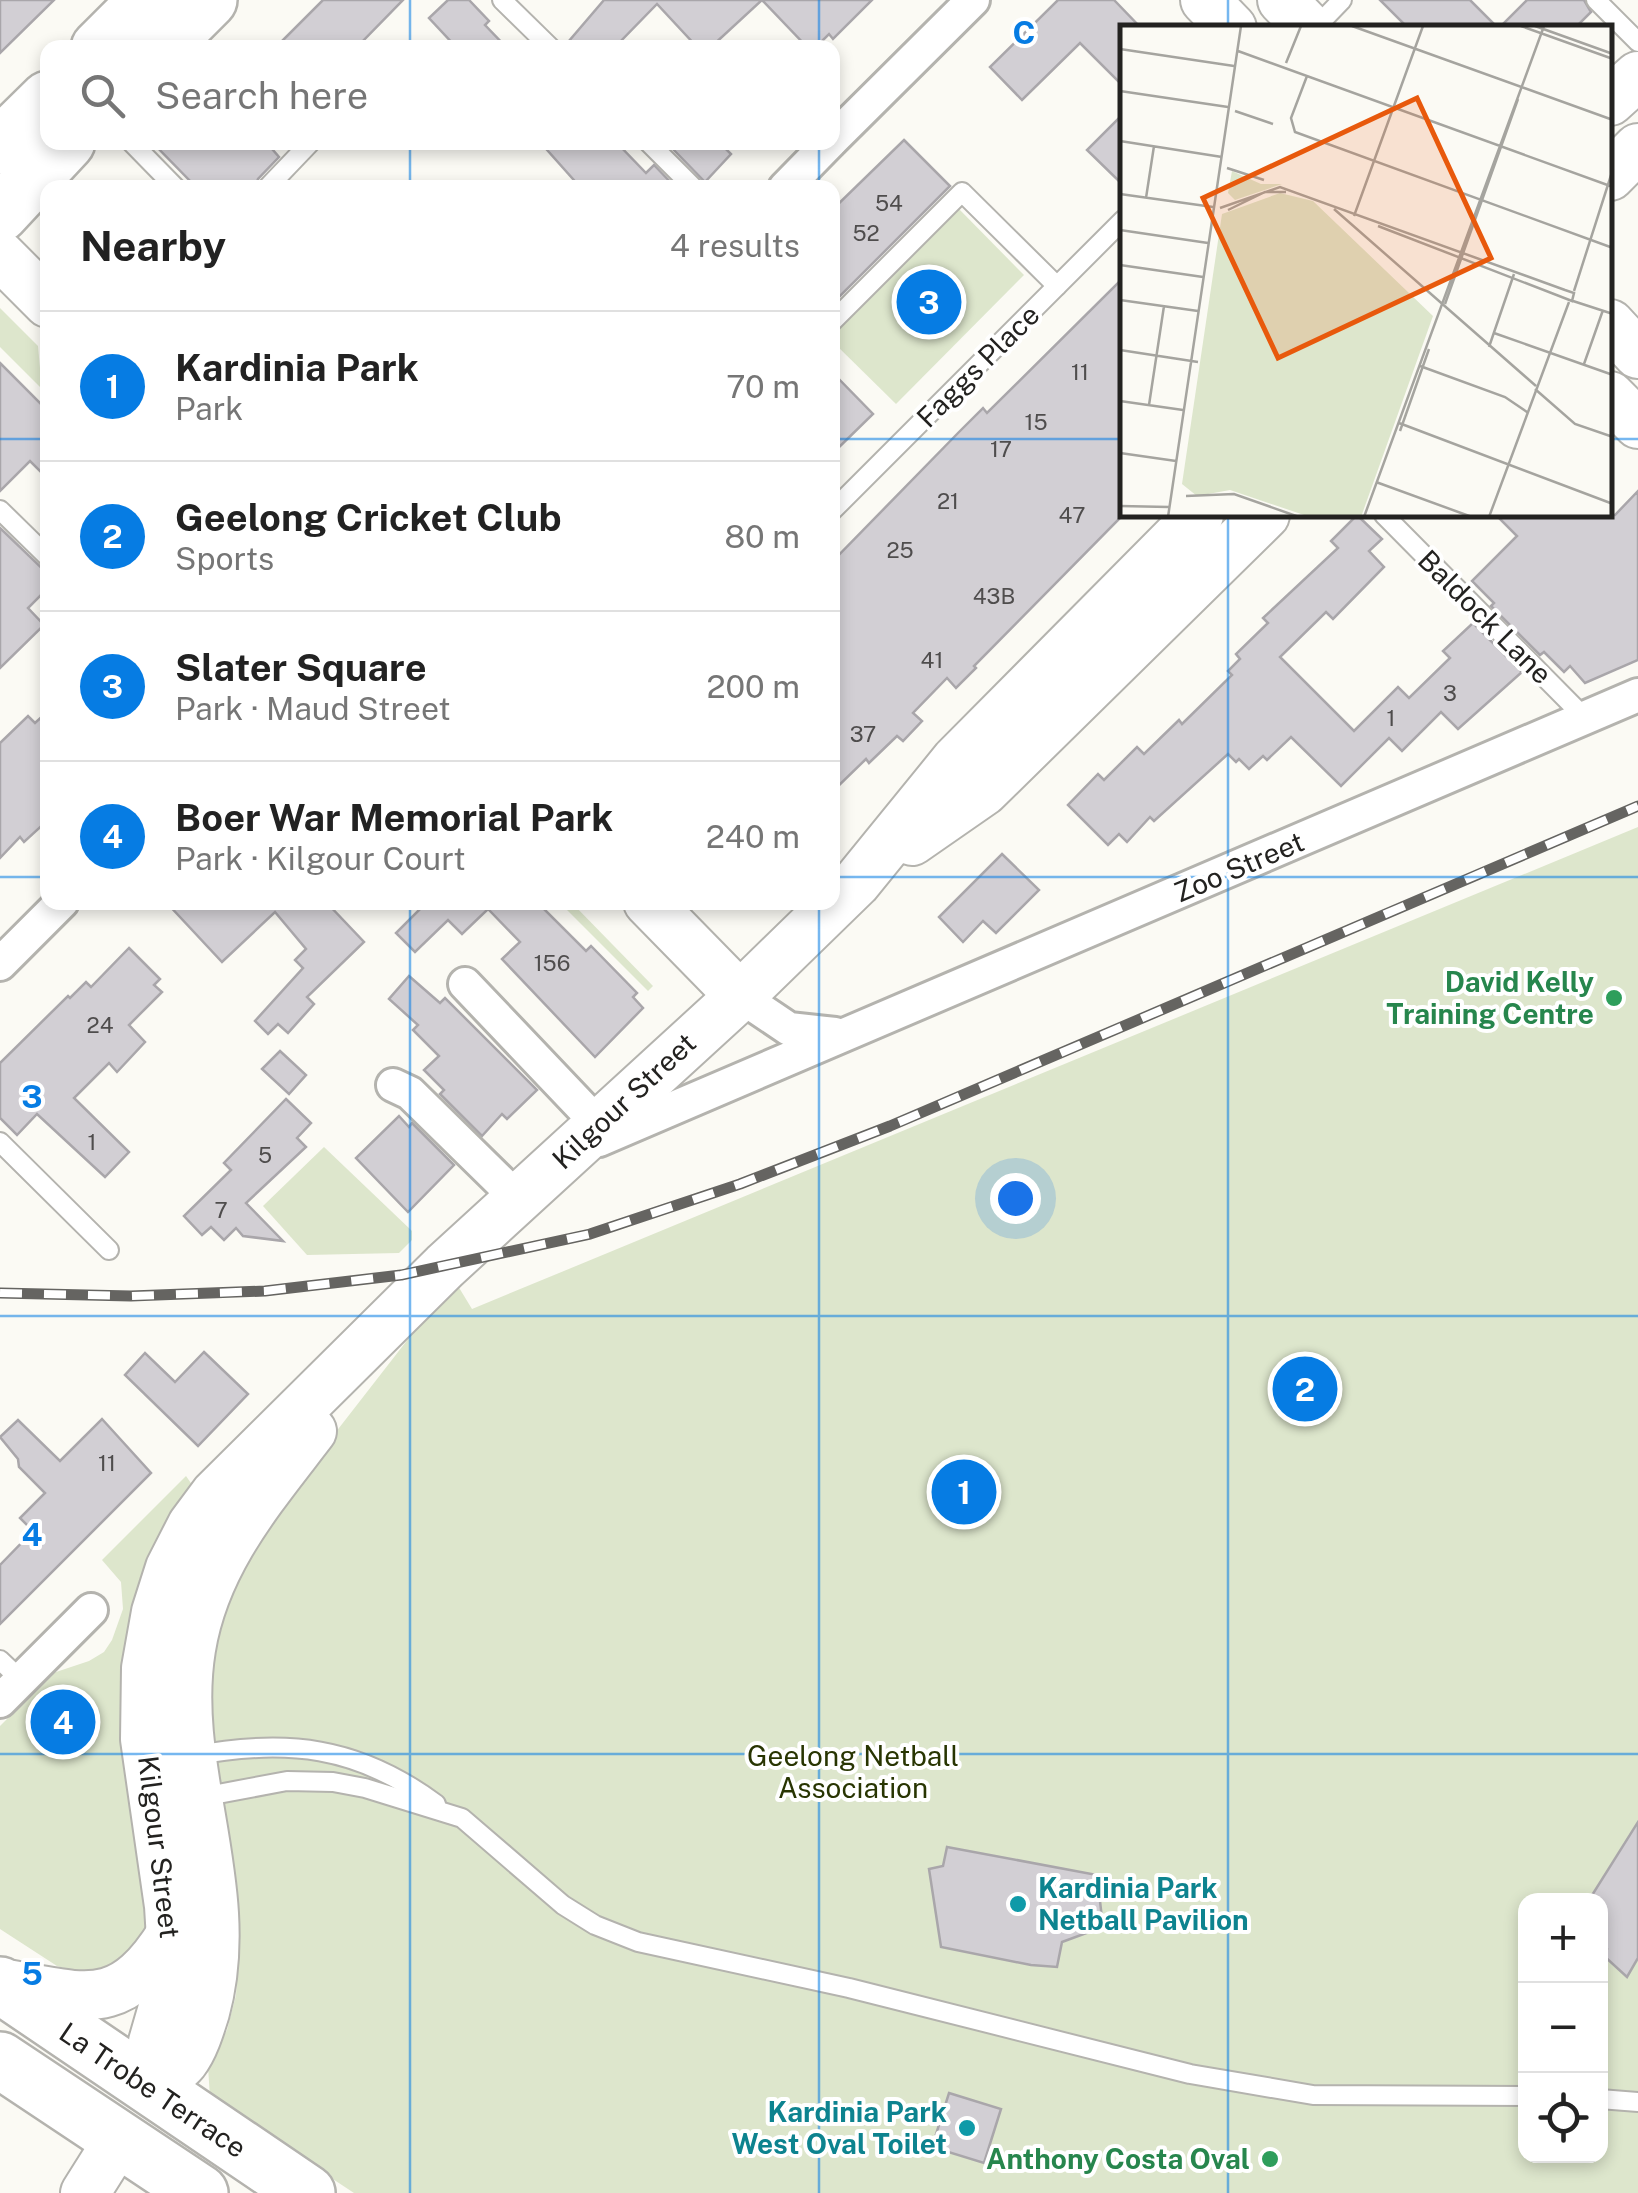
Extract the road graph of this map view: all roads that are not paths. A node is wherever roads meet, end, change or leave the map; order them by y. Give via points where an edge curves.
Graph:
1 (147, 0) edge
2 (209, 0) edge
3 (502, 0) edge
4 (973, 0) edge
5 (1205, 0) edge
6 (1282, 0) edge
7 (1342, 0) edge
8 (1596, 0) edge
9 (1229, 25) edge
10 (1309, 25) edge
11 (1315, 25) edge
12 (107, 40) edge
13 (169, 40) edge
14 (543, 40) edge
15 (1638, 42) edge
16 (1638, 76) edge
17 (1613, 98) edge
18 (40, 107) edge
19 (840, 134) edge
20 (0, 146) edge
21 (1638, 148) edge
22 (60, 150) edge
23 (139, 150) edge
24 (303, 150) edge
25 (656, 150) edge
26 (824, 150) edge
27 (1613, 173) edge
28 (168, 180) edge
29 (275, 180) edge
30 (686, 180) edge
31 (794, 180) edge
32 (0, 214) edge
33 (1120, 223) edge
34 (0, 254) edge
35 (1057, 286) junction
36 (40, 295) edge
37 (840, 314) edge
38 (1613, 327) edge
39 (1638, 354) edge
40 (1613, 399) edge
41 (1638, 424) edge
42 (840, 503) edge
43 (0, 510) edge
44 (1198, 518) edge
45 (1261, 518) edge
46 (1387, 518) edge
47 (40, 549) edge
48 (1122, 627) junction
49 (1638, 695) edge
50 (1585, 718) junction
51 (840, 899) edge
52 (54, 910) edge
53 (656, 910) edge
54 (828, 910) edge
55 (0, 964) edge
56 (465, 984) dead end
57 (740, 996) junction
58 (839, 1034) junction
59 (403, 1083) dead end
60 (584, 1139) junction
61 (0, 1142) edge
62 (518, 1199) junction
63 (110, 1250) dead end
64 (92, 1610) dead end
65 (7, 1680) edge
66 (174, 1781) junction
67 (445, 1810) junction
68 (171, 1934) junction
69 (0, 1984) edge
70 (0, 2060) edge
71 (148, 2088) junction
72 (1518, 2096) edge
73 (1608, 2100) edge
74 (1638, 2102) edge
75 (119, 2140) junction
76 (85, 2193) edge
77 (200, 2193) edge
78 (307, 2193) edge

1 - 12 highway
2 - 13 highway
3 - 14 lane
4 - 19 street
5 - 9 street
6 - 10 street
7 - 11 lane
8 - 15 lane
16 - 17 street
18 - 20 highway
21 - 27 street
22 - 32 highway
23 - 28 lane
24 - 29 lane
25 - 30 lane
26 - 31 street
33 - 35 lane, Faggs Place
34 - 36 street
35 - 37 lane via 962,192
35 - 42 lane, Faggs Place
38 - 39 street
40 - 41 street
43 - 47 lane
44 - 48 street, Kilgour Street
45 - 48 street, Kilgour Street
46 - 50 lane, Baldock Lane
48 - 51 street, Kilgour Street via 984,791
49 - 50 street, Zoo Street
50 - 58 street, Zoo Street
52 - 55 street
53 - 57 street
54 - 57 street, Kilgour Street
56 - 60 street
57 - 58 street, Zoo Street via 789,1029
57 - 60 street, Kilgour Street
58 - 60 street, Zoo Street
59 - 62 street
60 - 62 street, Kilgour Street
61 - 63 lane
62 - 66 street, Kilgour Street via 392,1319 249,1513 214,1572 190,1652
64 - 65 street
66 - 67 lane via 309,1781 366,1788
66 - 67 lane via 260,1746 320,1751 390,1773
66 - 68 street, Kilgour Street
66 - 71 street, Kilgour Street via 214,1887 211,1981 188,2056
67 - 72 lane via 470,1823 578,1915 657,1947 1298,2094
68 - 69 street via 140,1974 104,1996
68 - 71 street, Kilgour Street via 168,1990 152,2042
69 - 71 highway, La Trobe Terrace
70 - 75 highway
71 - 75 highway
71 - 78 highway, La Trobe Terrace
73 - 74 lane
75 - 76 street
75 - 77 highway

